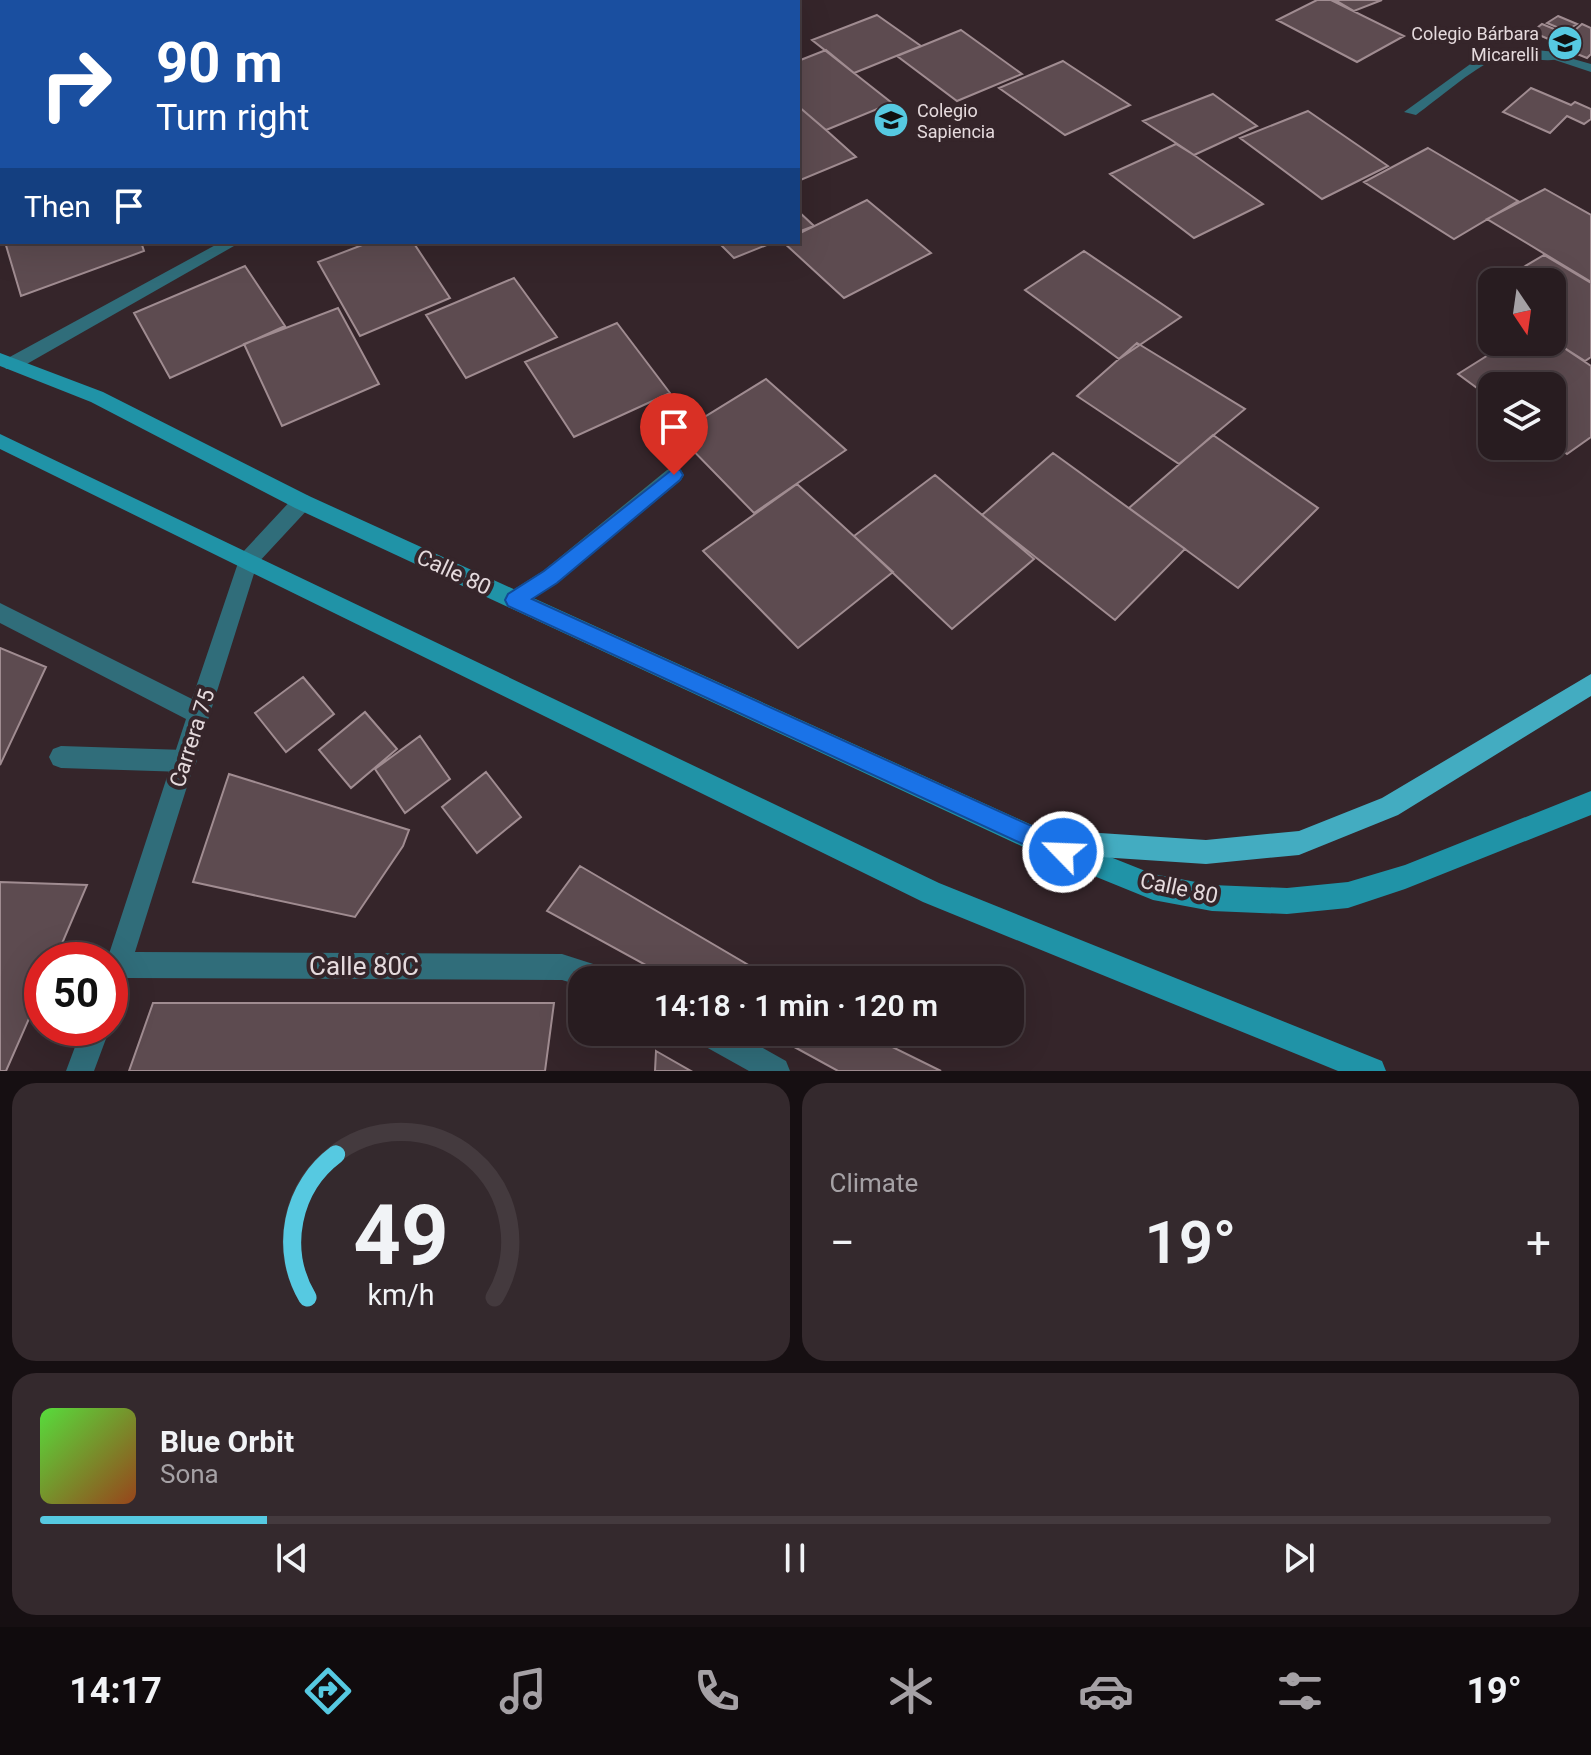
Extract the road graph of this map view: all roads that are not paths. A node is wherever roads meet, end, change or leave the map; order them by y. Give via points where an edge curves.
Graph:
1 (1591, 68) edge
2 (1411, 112) dead end
3 (229, 244) edge
4 (6, 362) edge
5 (0, 441) edge
6 (674, 475) dead end
7 (302, 502) junction
8 (248, 560) junction
9 (515, 600) junction
10 (0, 612) edge
11 (1591, 684) edge
12 (200, 715) junction
13 (61, 757) dead end
14 (185, 761) junction
15 (1591, 803) edge
16 (1039, 841) junction
17 (127, 942) edge
18 (128, 965) edge
19 (568, 969) edge
20 (89, 1046) edge
21 (732, 1046) edge
22 (80, 1071) edge
23 (776, 1071) edge
24 (1372, 1071) edge

1 - 2 street via 1557,56 1492,55
3 - 4 street
4 - 7 main road, Calle 80 via 97,397
5 - 8 main road
6 - 9 street
7 - 8 street, Carrera 75
7 - 9 main road, Calle 80
8 - 12 street, Carrera 75
8 - 24 main road via 932,893
9 - 16 main road, Calle 80
10 - 12 street
11 - 16 main road via 1390,807 1299,843 1206,852
12 - 14 street, Carrera 75
13 - 14 street
14 - 17 street, Carrera 75
15 - 16 main road, Calle 80 via 1405,877 1348,895 1287,901 1212,898 1153,887
18 - 19 street, Calle 80C
20 - 22 street
21 - 23 street

